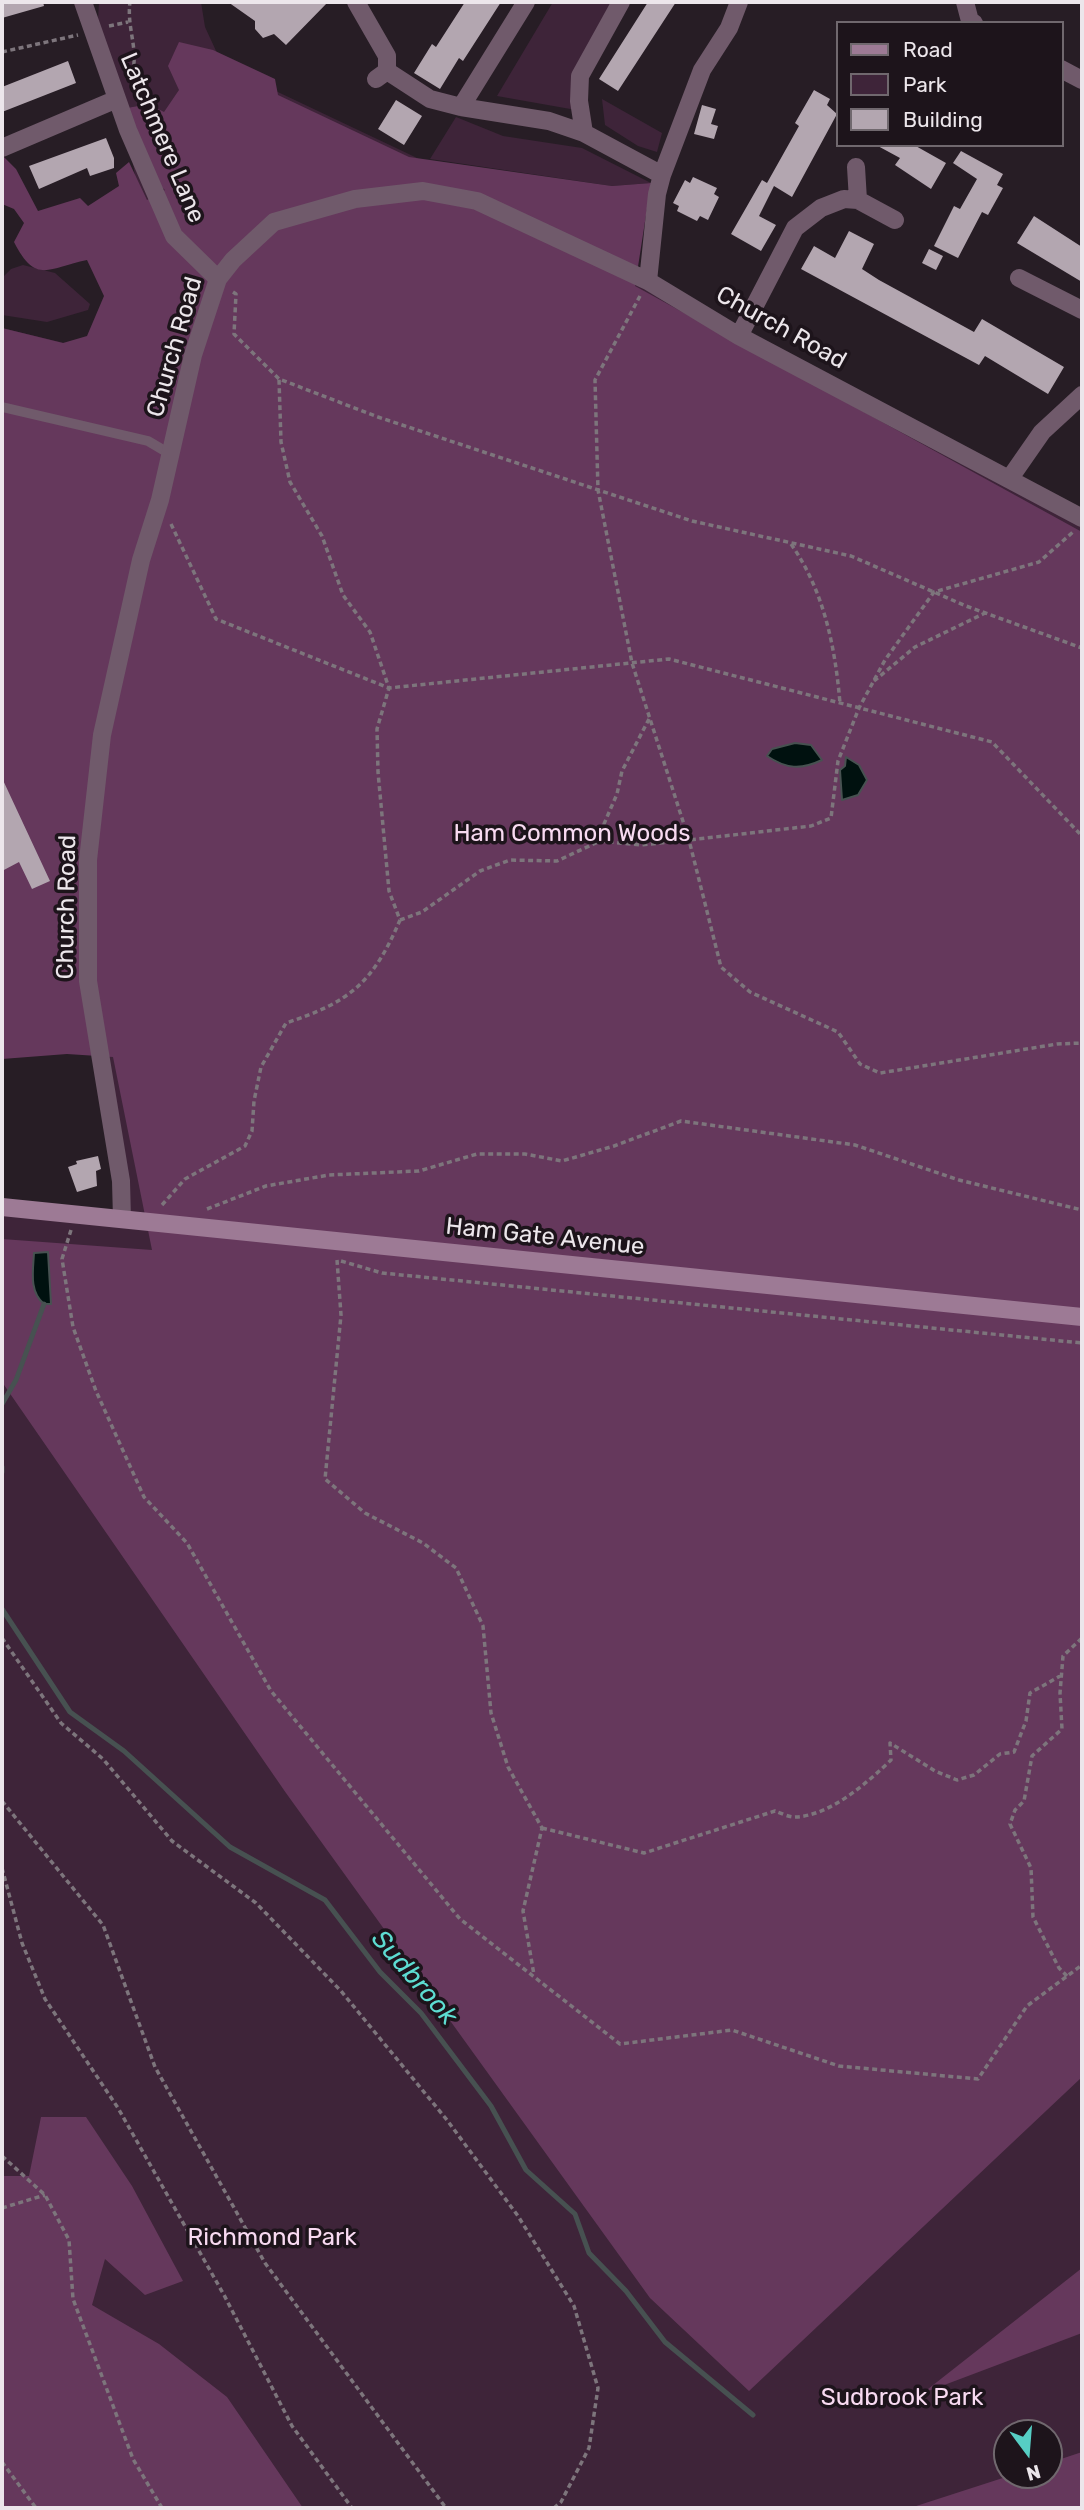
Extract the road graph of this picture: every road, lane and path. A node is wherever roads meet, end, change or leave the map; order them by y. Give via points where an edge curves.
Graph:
1 (83, 2) edge
2 (130, 2) edge
3 (356, 2) edge
4 (526, 2) edge
5 (621, 2) edge
6 (739, 2) edge
7 (965, 2) edge
8 (971, 21) edge
9 (93, 33) junction
10 (2, 52) edge
11 (1063, 70) edge
12 (1082, 80) edge
13 (117, 99) junction
14 (461, 107) junction
15 (584, 133) junction
16 (2, 148) edge
17 (856, 167) dead end
18 (662, 175) junction
19 (858, 200) junction
20 (895, 220) dead end
21 (1019, 278) dead end
22 (218, 279) junction
23 (649, 281) junction
24 (1082, 310) edge
25 (739, 336) junction
26 (279, 379) junction
27 (1082, 395) edge
28 (2, 407) edge
29 (170, 454) junction
30 (1010, 478) junction
31 (598, 490) junction
32 (160, 500) junction
33 (1082, 519) edge
34 (1082, 524) edge
35 (790, 542) junction
36 (934, 592) junction
37 (985, 613) junction
38 (1082, 648) edge
39 (632, 663) junction
40 (873, 682) junction
41 (389, 688) junction
42 (841, 703) junction
43 (859, 708) junction
44 (650, 718) junction
45 (1082, 836) edge
46 (689, 840) junction
47 (596, 842) junction
48 (400, 920) junction
49 (1082, 1043) edge
50 (2, 1207) edge
51 (1082, 1210) edge
52 (201, 1212) dead end
53 (121, 1219) junction
54 (148, 1222) junction
55 (72, 1229) dead end
56 (1082, 1317) edge
57 (1082, 1343) edge
58 (2, 1638) edge
59 (1082, 1639) edge
60 (1062, 1675) junction
61 (2, 1801) edge
62 (542, 1828) junction
63 (2, 1868) edge
64 (1082, 1965) edge
65 (534, 1976) junction
66 (1067, 1976) junction
67 (2, 2156) edge
68 (45, 2195) junction
69 (2, 2208) edge
70 (2, 2462) edge
71 (36, 2508) edge
72 (162, 2508) edge
73 (352, 2508) edge
74 (446, 2508) edge
75 (555, 2508) edge

1 - 9 street, Latchmere Lane
2 - 13 path via 128,22 137,62
3 - 14 street via 387,56 381,75 430,99
4 - 14 street
5 - 15 street via 580,76
6 - 18 street via 702,71
7 - 8 street
9 - 10 path
9 - 13 street, Latchmere Lane
11 - 12 street
13 - 16 street
13 - 22 street, Latchmere Lane via 174,236
14 - 15 street via 548,121
15 - 18 street
17 - 19 street
18 - 23 street
19 - 20 street
19 - 25 street via 844,199 821,208 795,228
21 - 24 street
22 - 23 street, Church Road via 274,222 355,199 423,191 477,201
22 - 26 path via 236,294 234,334
22 - 29 street, Church Road via 193,355
23 - 25 street, Church Road
23 - 31 path via 595,380
25 - 30 street, Church Road
26 - 31 path
26 - 41 path via 281,442 290,482 321,536 342,595 370,632
27 - 30 street via 1042,432
28 - 29 lane via 148,441
29 - 32 street, Church Road
30 - 33 street, Church Road
31 - 35 path via 692,521
31 - 39 path
32 - 41 path via 216,619
32 - 53 street, Church Road via 141,560 102,735 88,860 88,981 121,1181
34 - 36 path via 1039,562
35 - 36 path via 851,556
35 - 42 path via 818,592 836,658
36 - 37 path
36 - 40 path
37 - 38 path
37 - 40 path via 915,647
39 - 41 path
39 - 42 path via 669,659
39 - 44 path
40 - 43 path
41 - 48 path via 377,729 378,772 388,891
42 - 43 path
43 - 45 path via 992,742
43 - 46 path via 838,761 831,818 811,826
44 - 46 path
44 - 47 path via 622,771
46 - 47 path via 641,845
46 - 49 path via 721,967 750,992 838,1032 860,1063 880,1073
47 - 48 path via 557,860 510,860 481,871 422,912
48 - 54 path via 385,955 358,990 286,1023 261,1067 252,1131 245,1146 185,1179
50 - 53 main road, Ham Gate Avenue
51 - 52 path via 960,1180 855,1145 681,1121 562,1161 526,1154 477,1154 419,1171 329,1175 266,1186
53 - 54 main road, Ham Gate Avenue
54 - 56 main road, Ham Gate Avenue
55 - 65 path via 62,1259 73,1327 144,1497 187,1543 271,1691 460,1919
57 - 62 path via 382,1273 337,1260 341,1315 325,1479 365,1513 423,1543 456,1568 483,1626 491,1713 508,1768
58 - 75 path via 61,1723 103,1759 172,1841 256,1903 341,1991 447,2120 518,2216 574,2306 598,2388 590,2448
59 - 60 path via 1063,1656
60 - 62 path via 1030,1693 1014,1752 1000,1754 988,1767 966,1778 957,1780 935,1771 890,1743 891,1760 880,1771 827,1808 794,1818 775,1811 644,1853
60 - 66 path via 1062,1729 1032,1756 1024,1801 1010,1824 1031,1868 1033,1917
61 - 74 path via 103,1925 155,2067 265,2263
62 - 65 path via 523,1911
63 - 73 path via 22,1943 45,1999 118,2108 292,2426
64 - 66 path
65 - 66 path via 620,2044 732,2030 839,2066 978,2079 1027,2007
67 - 68 path
68 - 69 path
68 - 72 path via 69,2240 73,2299 133,2459
70 - 71 path

